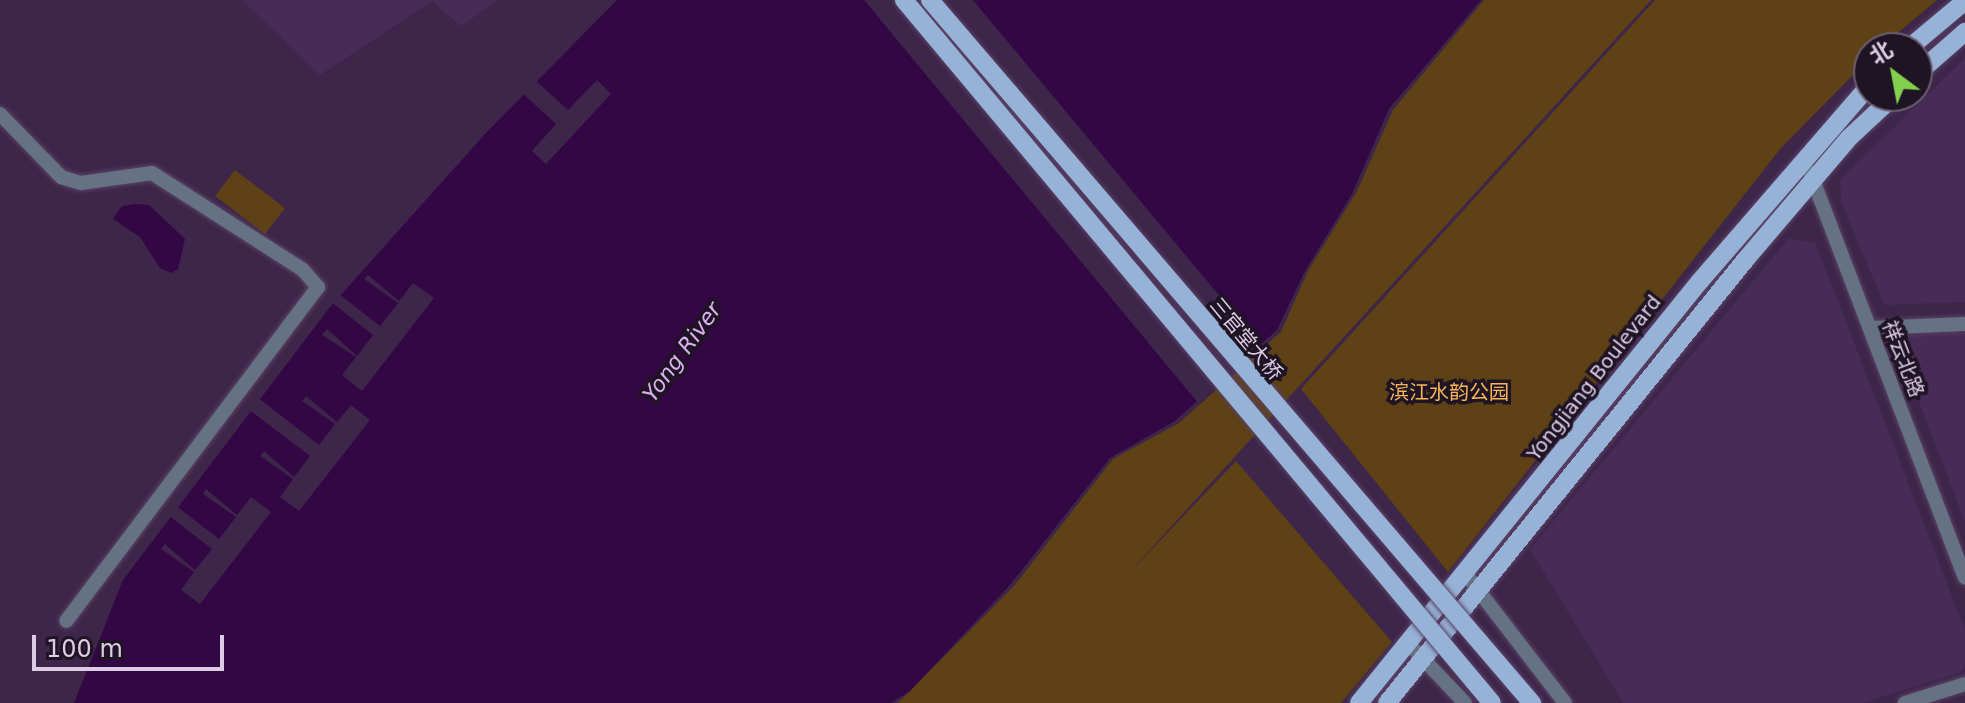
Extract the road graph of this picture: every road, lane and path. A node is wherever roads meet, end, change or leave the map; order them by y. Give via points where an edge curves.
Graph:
1 (904, 0) edge
2 (930, 0) edge
3 (1965, 1) edge
4 (1928, 32) edge
5 (1965, 32) edge
6 (1933, 60) edge
7 (1853, 103) edge
8 (1879, 112) edge
9 (0, 114) edge
10 (1804, 156) junction
11 (1813, 181) junction
12 (1965, 324) edge
13 (1870, 328) junction
14 (1465, 573) junction
15 (1965, 577) edge
16 (1480, 591) junction
17 (66, 621) dead end
18 (1407, 642) junction
19 (1425, 657) junction
20 (1965, 684) edge
21 (1359, 703) edge
22 (1387, 703) edge
23 (1465, 703) edge
24 (1492, 703) edge
25 (1532, 703) edge
26 (1565, 703) edge
27 (1905, 703) edge

1 - 24 main road, bridge
2 - 25 main road, 三官堂大桥, bridge
3 - 4 main road
5 - 6 main road
7 - 10 main road, Yongjiang Boulevard
8 - 11 main road
9 - 17 street via 61,177 81,183 152,173 303,270 318,287
10 - 11 street, 祥云北路
10 - 14 main road, Yongjiang Boulevard
11 - 13 street, 祥云北路
11 - 16 main road
12 - 13 street
13 - 15 street, 祥云北路
14 - 16 street
14 - 18 main road, Yongjiang Boulevard
16 - 19 main road
16 - 26 street
18 - 19 street
18 - 21 main road, Yongjiang Boulevard
19 - 22 main road
19 - 23 street
20 - 27 street

